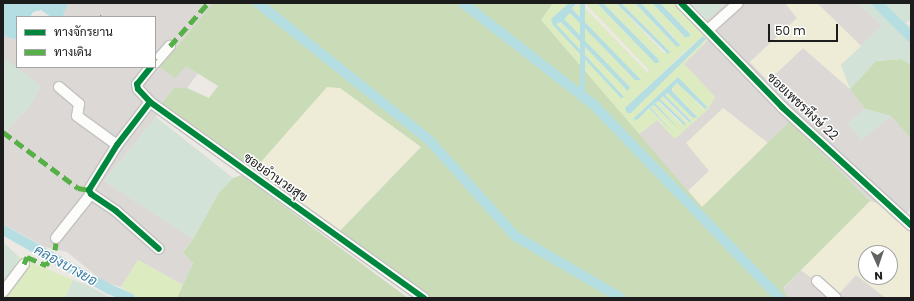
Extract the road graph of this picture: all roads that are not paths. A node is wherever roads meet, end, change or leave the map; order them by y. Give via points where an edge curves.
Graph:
1 (681, 3) edge
2 (738, 3) edge
3 (708, 30) junction
4 (170, 46) dead end
5 (156, 62) edge
6 (150, 68) edge
7 (59, 87) dead end
8 (150, 102) junction
9 (117, 145) junction
10 (91, 194) junction
11 (911, 225) edge
12 (56, 238) dead end
13 (159, 249) dead end
14 (24, 264) dead end
15 (817, 281) dead end
16 (3, 292) edge
17 (424, 298) edge
18 (836, 298) edge

1 - 3 street, ซอยเพชรหึงษ์ 22
2 - 3 street
3 - 11 street, ซอยเพชรหึงษ์ 22 via 782,106
4 - 5 street
6 - 8 street, ซอยอำนวยสุข via 137,84 138,89
7 - 9 street via 79,104 77,116
8 - 9 street
8 - 17 street, ซอยอำนวยสุข
9 - 10 street via 107,165 91,184
10 - 12 street
10 - 13 street via 116,211
14 - 16 street
15 - 18 street

